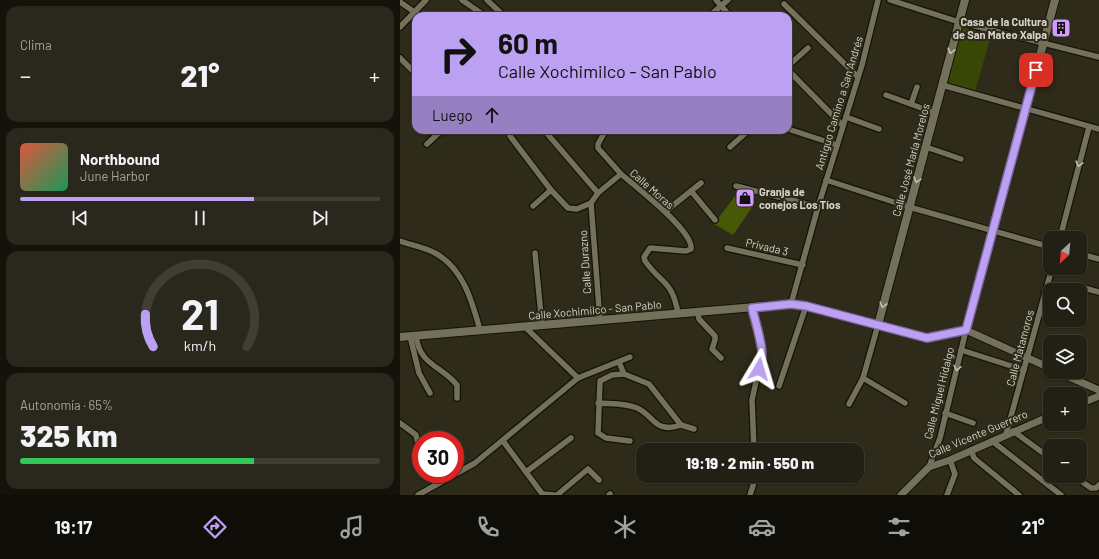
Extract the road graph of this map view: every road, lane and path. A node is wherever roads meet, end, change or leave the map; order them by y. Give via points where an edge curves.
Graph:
1 (426, 0) edge
2 (462, 0) edge
3 (487, 0) edge
4 (716, 0) edge
5 (728, 0) edge
6 (878, 0) edge
7 (890, 0) edge
8 (965, 0) edge
9 (1055, 0) edge
10 (400, 2) edge
11 (784, 4) dead end
12 (721, 6) junction
13 (414, 11) joint
14 (479, 12) edge
15 (500, 12) edge
16 (714, 12) edge
17 (726, 12) edge
18 (412, 13) edge
19 (959, 22) junction
20 (400, 27) edge
21 (1043, 43) junction
22 (808, 48) dead end
23 (1099, 57) edge
24 (400, 58) edge
25 (792, 62) edge
26 (412, 70) edge
27 (792, 74) edge
28 (858, 77) junction
29 (942, 85) junction
30 (916, 87) dead end
31 (886, 95) dead end
32 (911, 104) junction
33 (1025, 109) junction
34 (935, 113) junction
35 (846, 117) junction
36 (843, 126) junction
37 (1089, 127) junction
38 (1099, 128) edge
39 (879, 129) dead end
40 (792, 130) edge
41 (438, 134) edge
42 (547, 134) edge
43 (604, 134) edge
44 (745, 134) edge
45 (510, 136) dead end
46 (427, 144) dead end
47 (837, 145) junction
48 (730, 147) dead end
49 (926, 147) junction
50 (961, 160) dead end
51 (621, 174) junction
52 (826, 180) junction
53 (701, 183) dead end
54 (736, 186) dead end
55 (551, 190) junction
56 (691, 191) junction
57 (598, 193) junction
58 (591, 203) junction
59 (533, 206) dead end
60 (818, 207) junction
61 (909, 207) junction
62 (666, 211) junction
63 (715, 220) dead end
64 (993, 231) junction
65 (1062, 231) edge
66 (400, 240) edge
67 (1043, 244) edge
68 (727, 248) dead end
69 (535, 253) dead end
70 (1087, 256) edge
71 (1099, 259) edge
72 (803, 265) junction
73 (1050, 275) edge
74 (1087, 289) edge
75 (1099, 292) edge
76 (791, 304) junction
77 (806, 306) junction
78 (752, 308) junction
79 (678, 313) junction
80 (698, 314) junction
81 (600, 321) junction
82 (542, 325) junction
83 (878, 325) junction
84 (525, 327) junction
85 (480, 330) junction
86 (966, 330) junction
87 (413, 336) junction
88 (400, 337) edge
89 (961, 350) junction
90 (630, 357) dead end
91 (721, 358) dead end
92 (1028, 359) junction
93 (619, 362) junction
94 (1043, 365) edge
95 (1024, 370) junction
96 (624, 374) junction
97 (578, 378) junction
98 (863, 378) junction
99 (1074, 379) edge
100 (779, 386) dead end
101 (1099, 390) edge
102 (430, 393) dead end
103 (1099, 396) edge
104 (457, 398) dead end
105 (1087, 401) edge
106 (598, 403) junction
107 (905, 403) dead end
108 (849, 404) dead end
109 (945, 413) junction
110 (1043, 419) edge
111 (400, 423) edge
112 (973, 423) dead end
113 (681, 425) junction
114 (694, 429) dead end
115 (412, 432) edge
116 (1010, 433) junction
117 (571, 438) dead end
118 (503, 441) junction
119 (630, 441) dead end
120 (992, 441) junction
121 (754, 443) edge
122 (971, 450) junction
123 (1043, 454) edge
124 (950, 460) junction
125 (928, 467) junction
126 (526, 472) junction
127 (599, 480) dead end
128 (754, 483) edge
129 (1084, 483) edge
130 (436, 484) joint
131 (1099, 485) edge
132 (543, 494) edge
133 (418, 495) edge
134 (554, 495) edge
135 (557, 495) edge
136 (750, 495) edge
137 (901, 495) edge
138 (947, 495) edge
139 (1019, 495) edge
140 (1061, 495) edge

1 - 13 street
2 - 14 street
3 - 15 street
4 - 12 street
5 - 12 street
6 - 28 street, Antiguo Camino a San Andrés
7 - 19 street
8 - 19 main road, Calle José María Morelos
9 - 21 main road, Calle Miguel Hidalgo
10 - 13 street
11 - 28 street
12 - 16 street
12 - 17 street
18 - 20 street
19 - 21 street
19 -> 29 main road, Calle José María Morelos
21 - 23 street
21 - 33 main road, Calle Miguel Hidalgo
22 - 25 street
24 - 26 street
27 - 36 street
28 - 35 street, Antiguo Camino a San Andrés
29 - 33 street
29 - 34 main road, Calle José María Morelos
30 - 32 street
31 - 32 street
32 - 34 street
33 - 37 street
33 - 64 main road, Calle Miguel Hidalgo
34 - 49 main road, Calle José María Morelos
35 - 36 street, Antiguo Camino a San Andrés
35 - 39 street
36 - 47 street, Antiguo Camino a San Andrés
37 - 38 street
37 -> 65 street
40 - 47 street
41 - 46 street
42 - 57 street
43 - 51 street via 598,148
44 - 48 street
45 - 55 street
47 - 52 street, Antiguo Camino a San Andrés
49 - 50 street
49 -> 61 main road, Calle José María Morelos
51 - 57 street, Calle Moras
51 - 62 street, Calle Moras
52 - 60 street, Antiguo Camino a San Andrés
52 - 61 street
53 - 56 street
54 - 60 street
55 - 58 street via 568,208 577,209
55 - 59 street
56 - 62 street
56 - 63 street
57 - 58 street, Calle Moras
58 - 81 street, Calle Durazno
60 - 72 street, Antiguo Camino a San Andrés
61 - 64 street
61 -> 83 main road, Calle José María Morelos
62 - 79 street, Calle Moras via 689,242 691,249 686,252 650,248 644,257 673,292
64 - 67 street
64 - 86 main road, Calle Miguel Hidalgo
66 - 85 street via 434,252 452,265 466,289
68 - 72 street, Privada 3
69 - 82 street
70 - 71 street
72 - 76 street, Antiguo Camino a San Andrés
73 - 92 street, Calle Matamoros
74 - 75 street
76 - 77 main road, Calle Xochimilco - San Pablo
76 - 78 main road, Calle Xochimilco - San Pablo
77 - 83 main road, Calle Xochimilco - San Pablo
77 - 100 street
78 - 80 main road, Calle Xochimilco - San Pablo
78 - 121 street via 762,354 752,400
79 - 80 main road, Calle Xochimilco - San Pablo
79 - 81 main road, Calle Xochimilco - San Pablo
80 - 91 street via 699,319 715,336 712,349
81 - 82 main road, Calle Xochimilco - San Pablo
82 - 84 main road, Calle Xochimilco - San Pablo
83 - 86 main road, Calle Xochimilco - San Pablo via 927,338
83 - 98 street
84 - 85 main road, Calle Xochimilco - San Pablo
84 - 97 street
85 - 87 main road, Calle Xochimilco - San Pablo
86 - 89 street, Calle Miguel Hidalgo
86 - 92 street
87 - 88 main road, Calle Xochimilco - San Pablo
87 - 102 street via 419,373
87 - 104 street via 423,357 457,384
89 - 95 street
89 -> 109 street, Calle Miguel Hidalgo
90 - 93 street
92 - 94 street
92 - 95 street, Calle Matamoros
93 - 96 street
93 - 97 street
95 - 116 street, Calle Matamoros
96 - 106 street via 612,375 600,381
96 - 113 street via 649,384
97 - 118 street
98 - 107 street
98 - 108 street
99 - 101 street
103 - 105 street
106 - 113 street via 635,407 659,426
106 - 119 street via 597,421 601,436
109 - 112 street
109 - 125 street, Calle Miguel Hidalgo via 940,438
110 - 116 street, Calle Vicente Guerrero
111 - 115 street
113 - 114 street
116 - 120 street, Calle Vicente Guerrero
116 - 123 street
117 - 126 street
118 - 126 street
118 - 130 street via 475,463
120 - 122 street, Calle Vicente Guerrero
120 - 140 street
122 - 124 street, Calle Vicente Guerrero
122 - 139 street via 974,458
124 - 125 street, Calle Vicente Guerrero
124 - 138 street via 955,474
125 - 137 street, Calle Vicente Guerrero
126 - 132 street
127 - 135 street via 588,469
128 - 136 street
129 - 131 street via 1091,488
130 - 133 street
132 - 134 street

